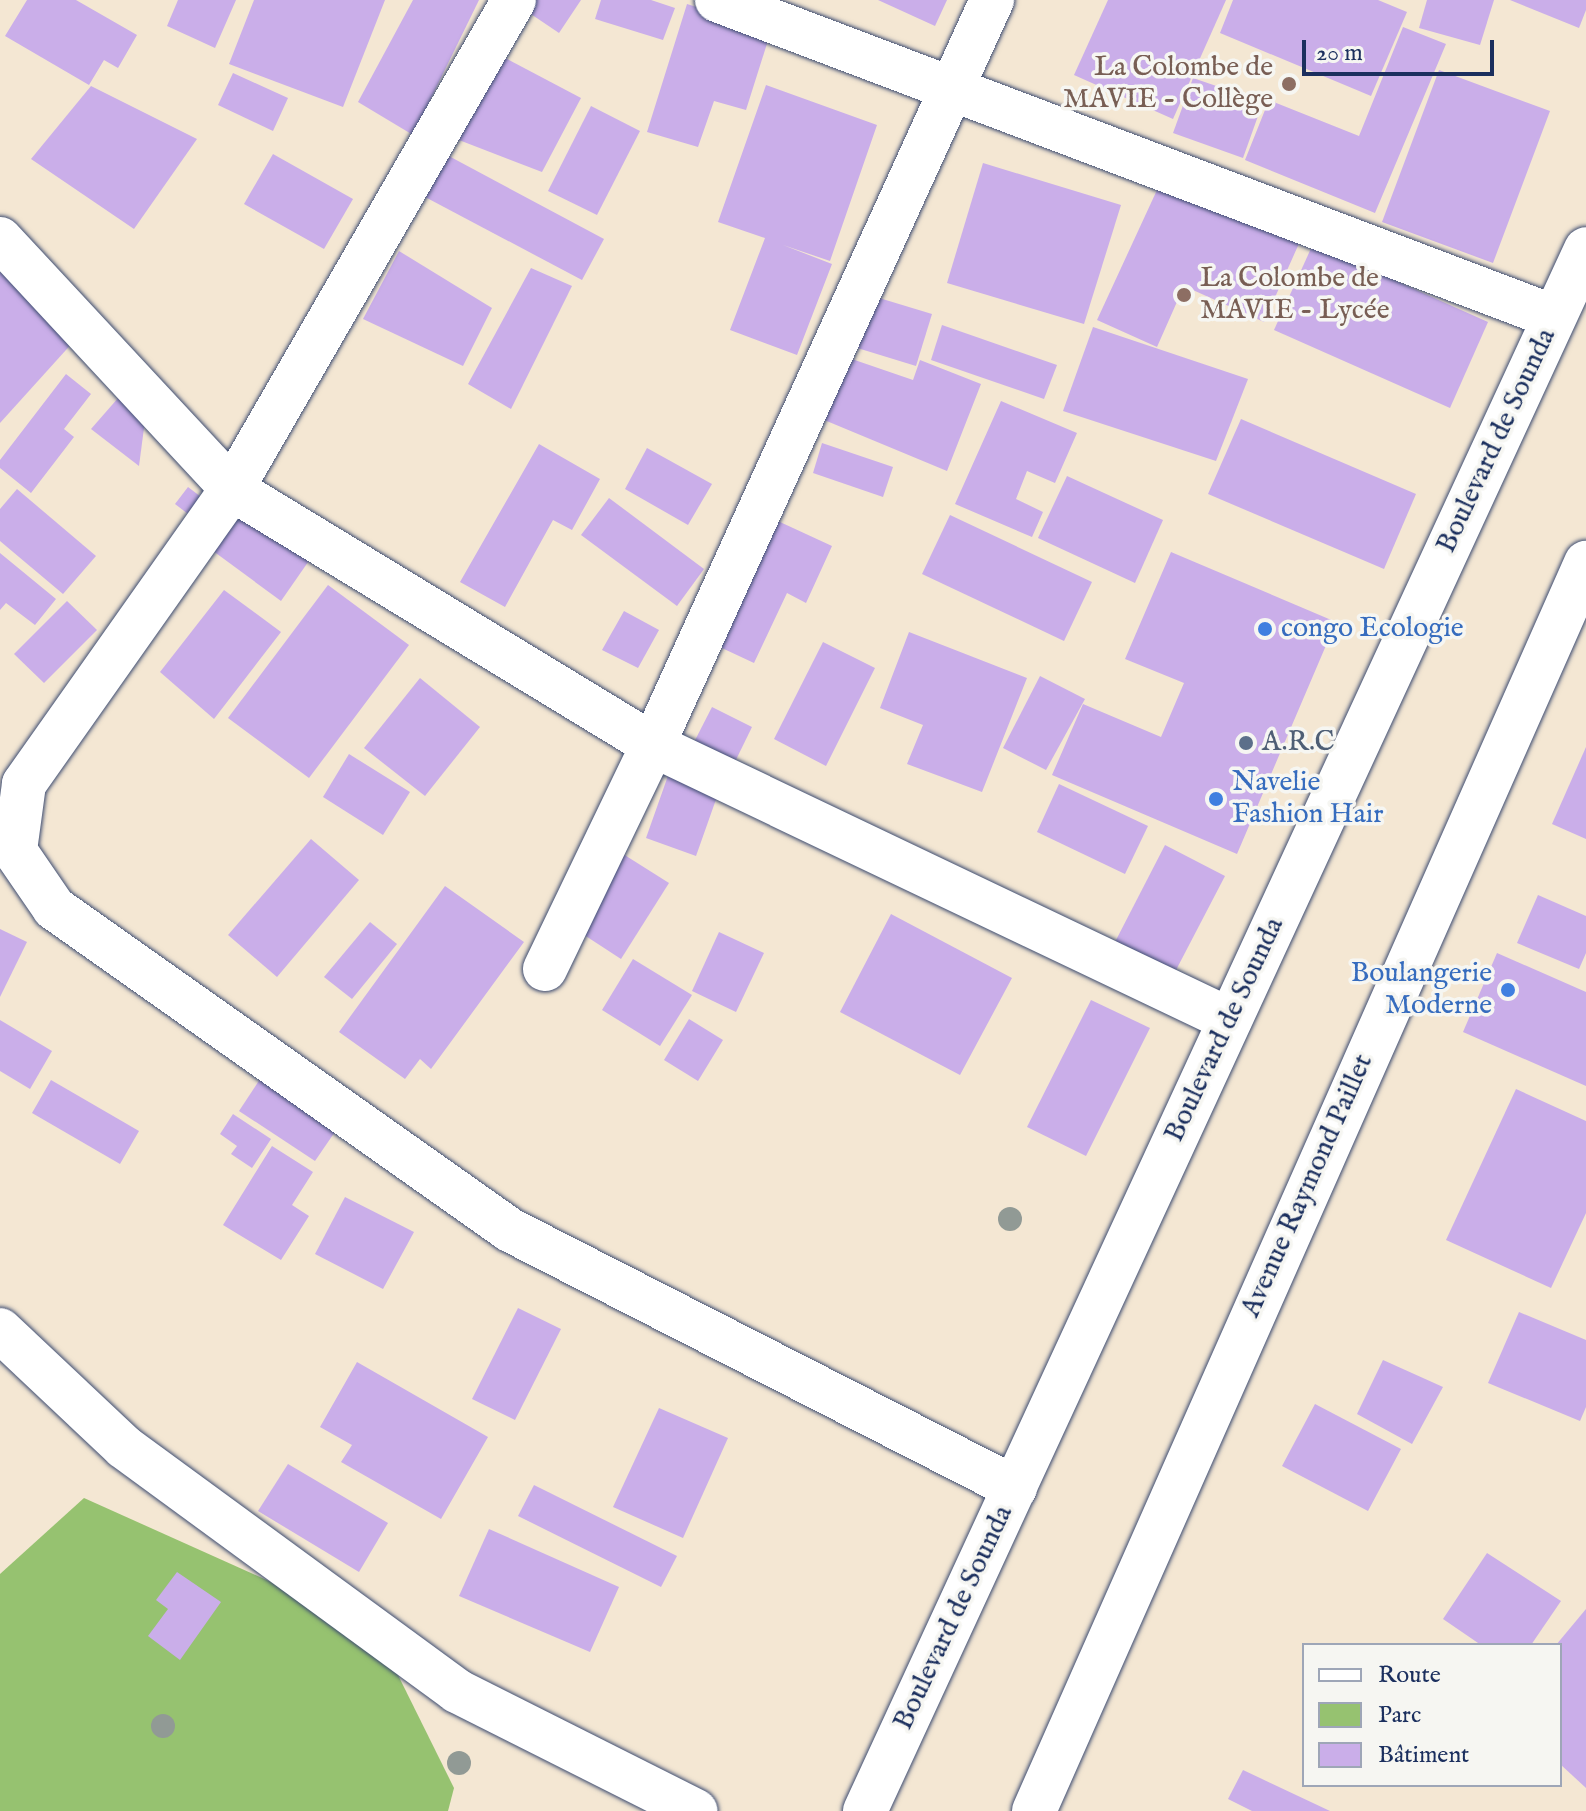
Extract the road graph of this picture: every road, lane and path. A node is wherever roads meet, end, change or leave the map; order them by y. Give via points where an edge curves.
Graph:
1 (514, 0) edge
2 (717, 0) edge
3 (992, 0) edge
4 (949, 90) junction
5 (0, 239) edge
6 (1586, 249) edge
7 (1554, 317) junction
8 (232, 489) junction
9 (1586, 563) edge
10 (653, 745) junction
11 (545, 969) dead end
12 (1230, 1020) junction
13 (0, 1330) edge
14 (1015, 1488) junction
15 (696, 1811) edge
16 (865, 1811) edge
17 (1034, 1811) edge

1 - 8 street
2 - 4 street
3 - 4 street
4 - 7 street
4 - 10 street
5 - 8 street
6 - 7 street, Boulevard de Sounda
7 - 12 street, Boulevard de Sounda
8 - 10 street
8 - 14 street via 24,784 15,851 54,908 510,1230
9 - 17 street, Avenue Raymond Paillet
10 - 11 street
10 - 12 street
12 - 14 street, Boulevard de Sounda
13 - 15 street via 124,1447 457,1691
14 - 16 street, Boulevard de Sounda

